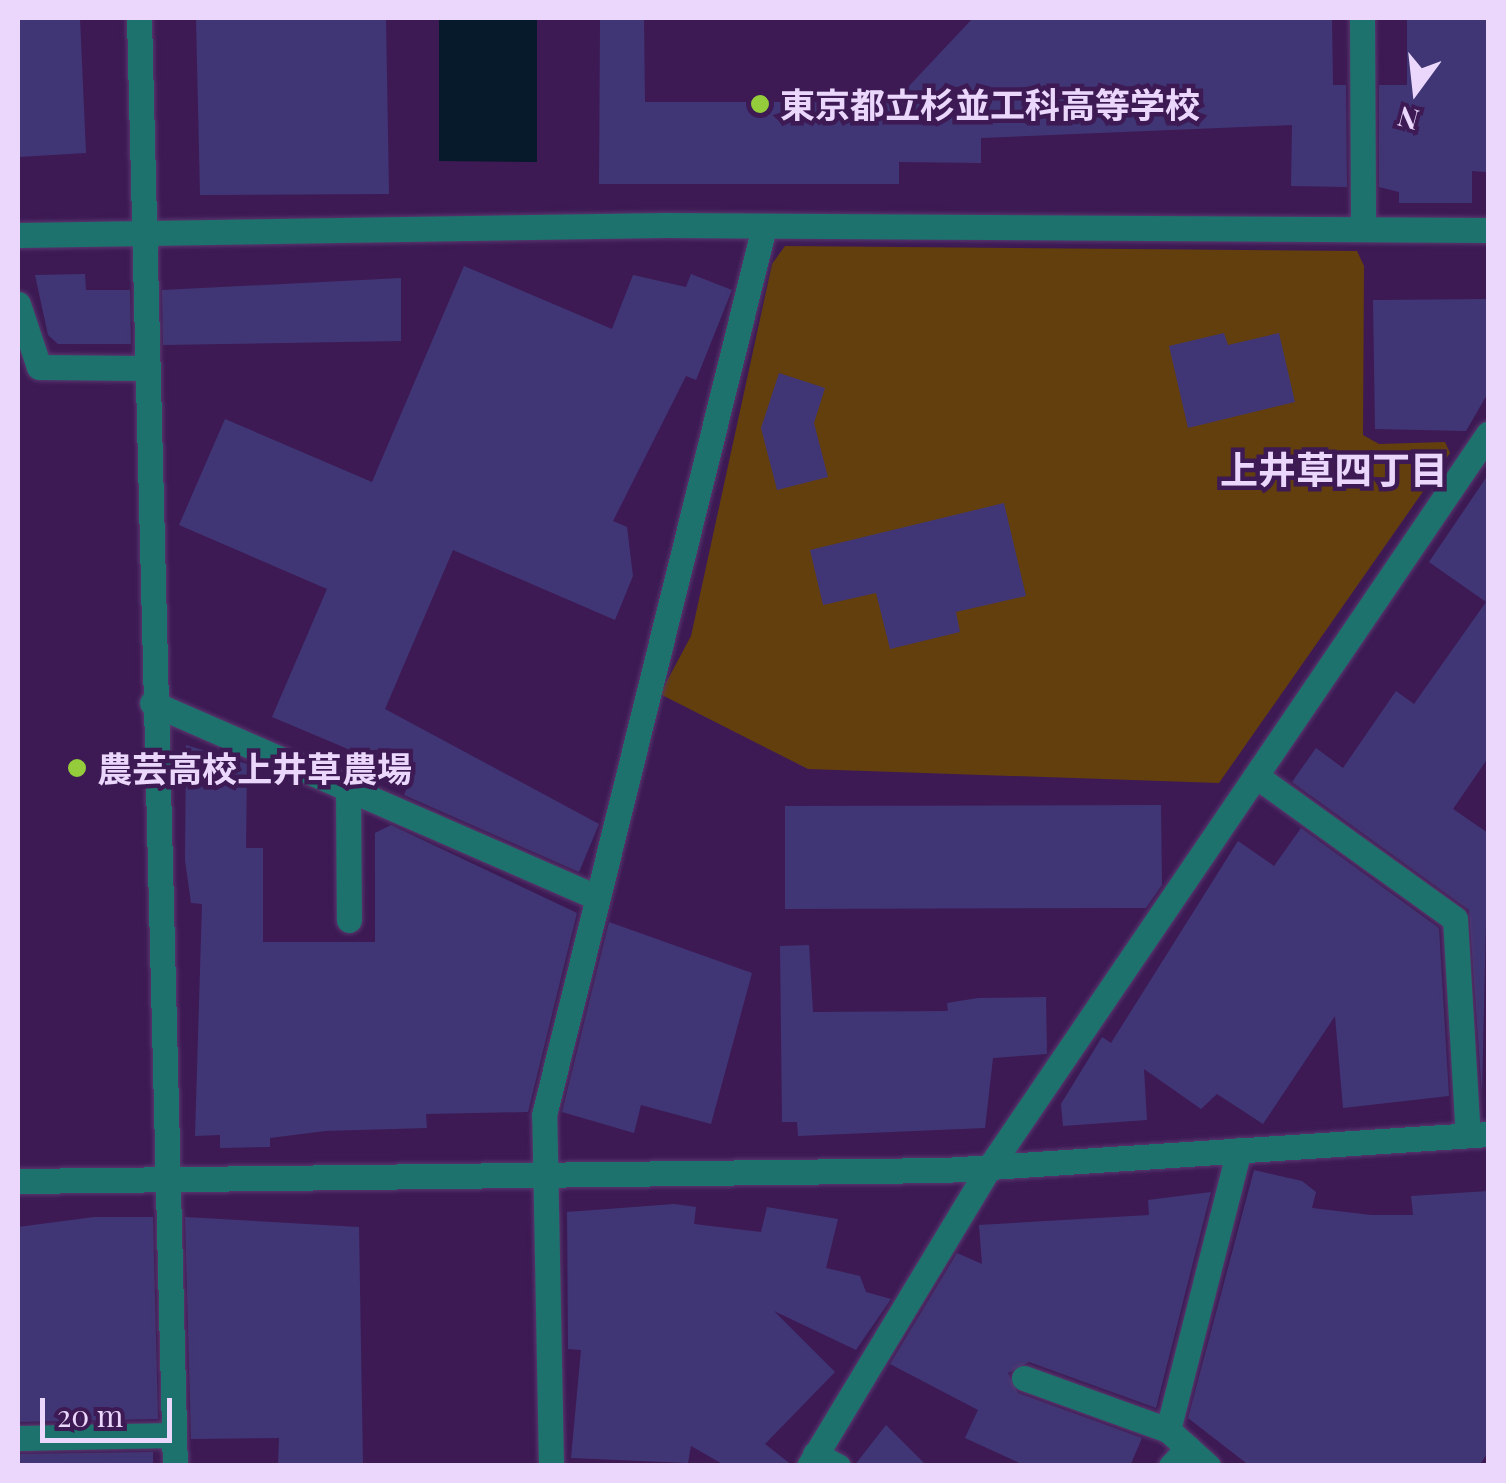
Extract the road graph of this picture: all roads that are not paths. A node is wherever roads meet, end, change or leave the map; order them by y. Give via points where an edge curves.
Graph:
1 (139, 18) edge
2 (1362, 18) edge
3 (1363, 226) junction
4 (764, 227) junction
5 (1488, 230) edge
6 (18, 235) edge
7 (143, 236) junction
8 (18, 304) edge
9 (146, 368) junction
10 (1488, 434) edge
11 (152, 703) junction
12 (1256, 776) junction
13 (348, 788) junction
14 (596, 897) junction
15 (349, 920) dead end
16 (1478, 1134) edge
17 (1239, 1150) junction
18 (989, 1168) junction
19 (542, 1170) junction
20 (169, 1179) junction
21 (18, 1181) edge
22 (1024, 1378) dead end
23 (1168, 1430) junction
24 (174, 1435) junction
25 (18, 1438) edge
26 (1180, 1457) edge
27 (821, 1462) edge
28 (175, 1466) edge
29 (551, 1466) edge
30 (1208, 1466) edge

1 - 7 street
2 - 3 street
3 - 4 street
3 - 5 street
4 - 7 street
4 - 14 street
6 - 7 street
7 - 9 street
8 - 9 street via 39,367
9 - 11 street
10 - 12 street
11 - 13 street
11 - 20 street
12 - 16 street via 1455,919
12 - 18 street
13 - 14 street
13 - 15 street
14 - 19 street via 544,1115
16 - 17 street
17 - 18 street
17 - 23 street
18 - 19 street
18 - 27 street
19 - 20 street
19 - 29 street
20 - 21 street
20 - 24 street
22 - 23 street
23 - 26 street
24 - 25 street
24 - 28 street
26 - 30 street

